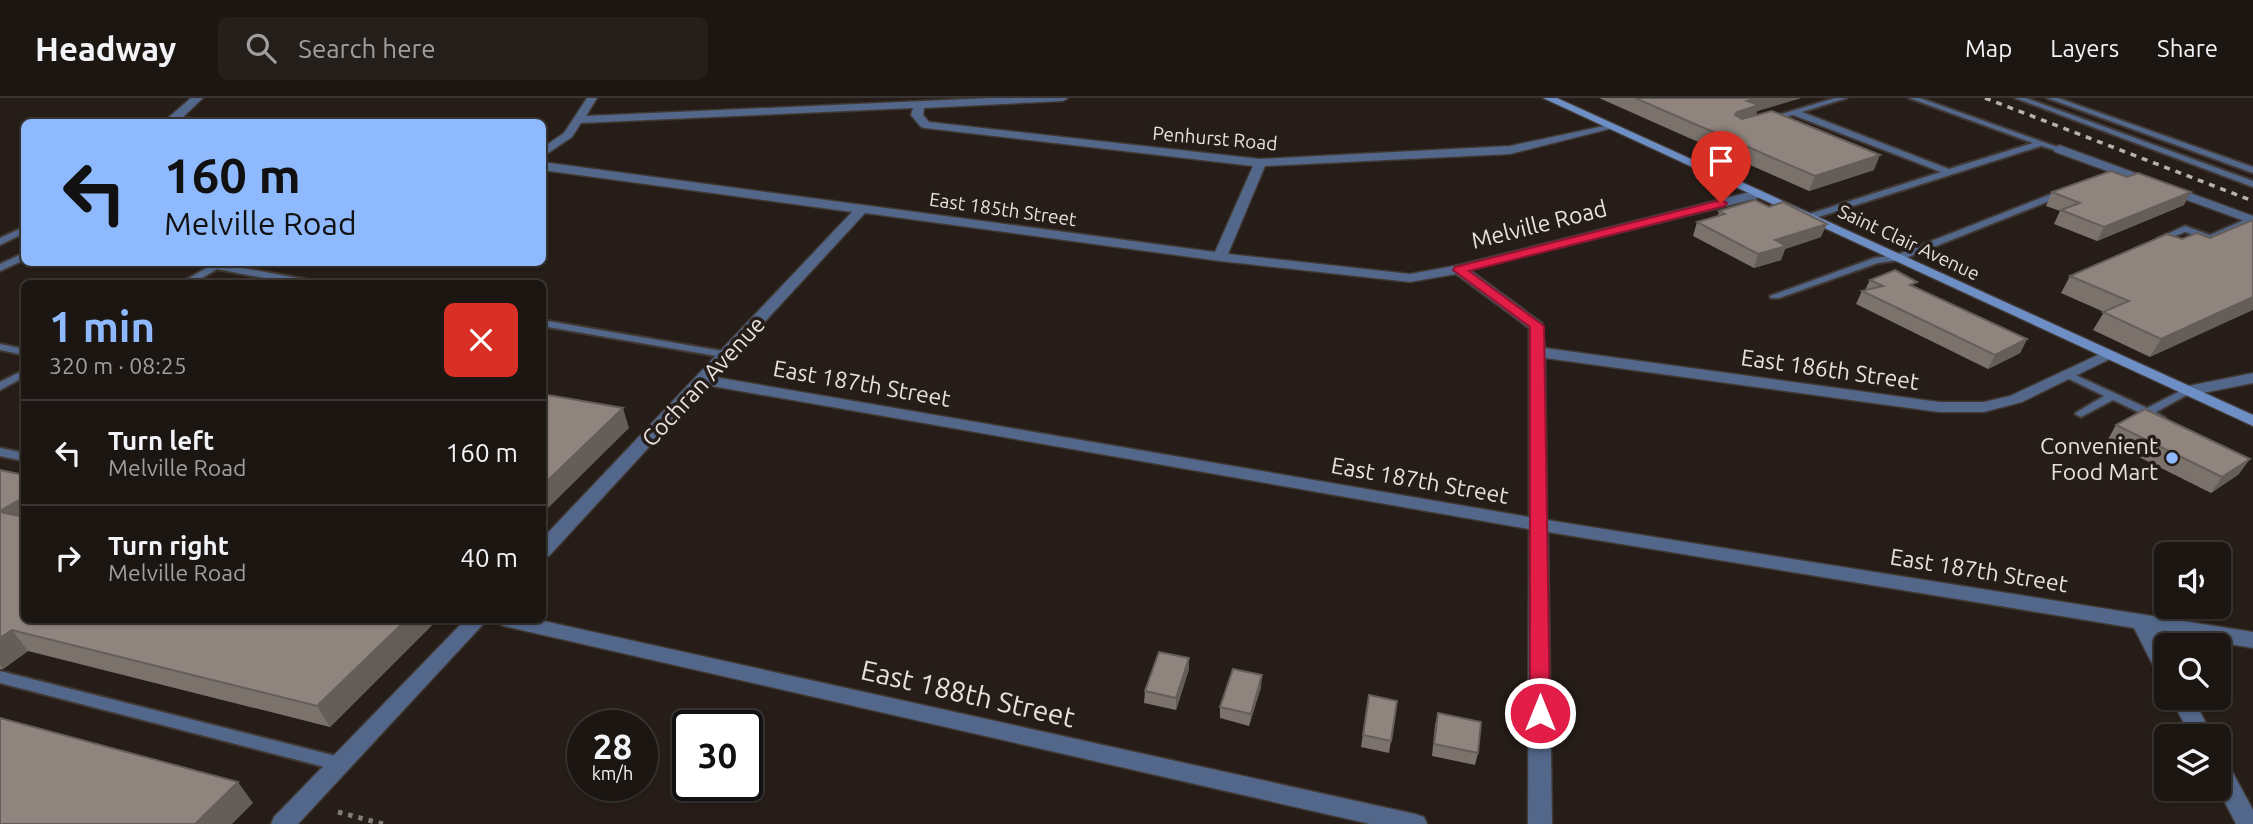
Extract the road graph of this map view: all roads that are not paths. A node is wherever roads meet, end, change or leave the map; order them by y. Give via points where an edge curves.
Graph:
1 (198, 98) edge
2 (592, 98) edge
3 (1063, 98) edge
4 (1548, 98) edge
5 (1843, 98) edge
6 (1913, 98) edge
7 (2020, 98) edge
8 (2052, 98) edge
9 (919, 104) junction
10 (1794, 112) junction
11 (173, 119) edge
12 (577, 120) junction
13 (1760, 122) edge
14 (1609, 126) junction
15 (2041, 143) junction
16 (2059, 149) joint
17 (546, 151) edge
18 (1260, 163) junction
19 (546, 167) edge
20 (2253, 170) edge
21 (1948, 172) junction
22 (2253, 184) edge
23 (2073, 189) edge
24 (1758, 194) junction
25 (862, 209) junction
26 (1809, 217) junction
27 (2252, 220) edge
28 (21, 232) edge
29 (2163, 238) edge
30 (0, 242) edge
31 (1220, 257) junction
32 (21, 258) edge
33 (1898, 258) junction
34 (215, 266) edge
35 (215, 266) edge
36 (0, 268) edge
37 (1459, 270) junction
38 (191, 280) edge
39 (292, 280) edge
40 (1775, 296) dead end
41 (546, 324) edge
42 (0, 347) edge
43 (21, 351) edge
44 (1537, 352) junction
45 (728, 355) junction
46 (2108, 356) junction
47 (21, 375) edge
48 (2068, 375) junction
49 (2253, 378) edge
50 (705, 380) junction
51 (0, 387) edge
52 (2188, 391) junction
53 (2113, 396) junction
54 (2147, 412) junction
55 (2081, 414) dead end
56 (2253, 421) edge
57 (2171, 424) edge
58 (0, 452) edge
59 (21, 456) edge
60 (1540, 525) junction
61 (546, 547) edge
62 (2141, 621) junction
63 (474, 623) edge
64 (521, 623) edge
65 (2253, 640) edge
66 (2154, 646) edge
67 (0, 677) edge
68 (340, 764) junction
69 (2231, 792) edge
70 (283, 824) edge
71 (1415, 824) edge
72 (1540, 824) edge
73 (2248, 824) edge

1 - 11 street
2 - 12 street
3 - 9 street
4 - 14 street, Saint Clair Avenue
5 - 10 lane
6 - 15 lane
7 - 22 lane
8 - 20 lane
9 - 12 street
9 - 18 street, Penhurst Road via 917,115 925,125
10 - 13 lane
10 - 21 lane
12 - 17 street via 568,135
14 - 18 street, Penhurst Road via 1510,149
14 - 24 street, Saint Clair Avenue
15 - 16 lane
15 - 21 lane
16 - 27 street via 2115,175
18 - 31 street
19 - 25 street, East 185th Street
21 - 26 lane
23 - 33 lane
24 - 26 street, Saint Clair Avenue
24 - 37 street, Melville Road
25 - 31 street, East 185th Street
25 - 45 street, Cochran Avenue
26 - 33 street, Saint Clair Avenue
27 - 29 lane via 2210,239 2185,229
28 - 30 lane
31 - 37 street, East 185th Street via 1410,278
32 - 36 lane
33 - 40 lane via 1877,260
33 - 46 street, Saint Clair Avenue
34 - 38 lane
35 - 39 lane
37 - 44 street, Melville Road via 1537,326
41 - 45 lane
42 - 43 lane
44 - 48 street, East 186th Street via 1940,407 1984,407 2016,399
44 - 60 street, Melville Road
45 - 50 street, Cochran Avenue
46 - 48 street, East 186th Street
46 - 52 street, Saint Clair Avenue
47 - 51 lane
48 - 53 lane
49 - 52 street
50 - 60 street, East 187th Street
50 - 61 street, Cochran Avenue
52 - 54 lane
52 - 56 street, Saint Clair Avenue
53 - 54 lane
53 - 55 lane
54 - 57 lane
58 - 59 lane
60 - 62 street, East 187th Street
60 - 72 street, Melville Road
62 - 65 street, East 187th Street
62 - 66 street
63 - 68 street
64 - 71 street, East 188th Street
67 - 68 lane
68 - 70 street
69 - 73 street

